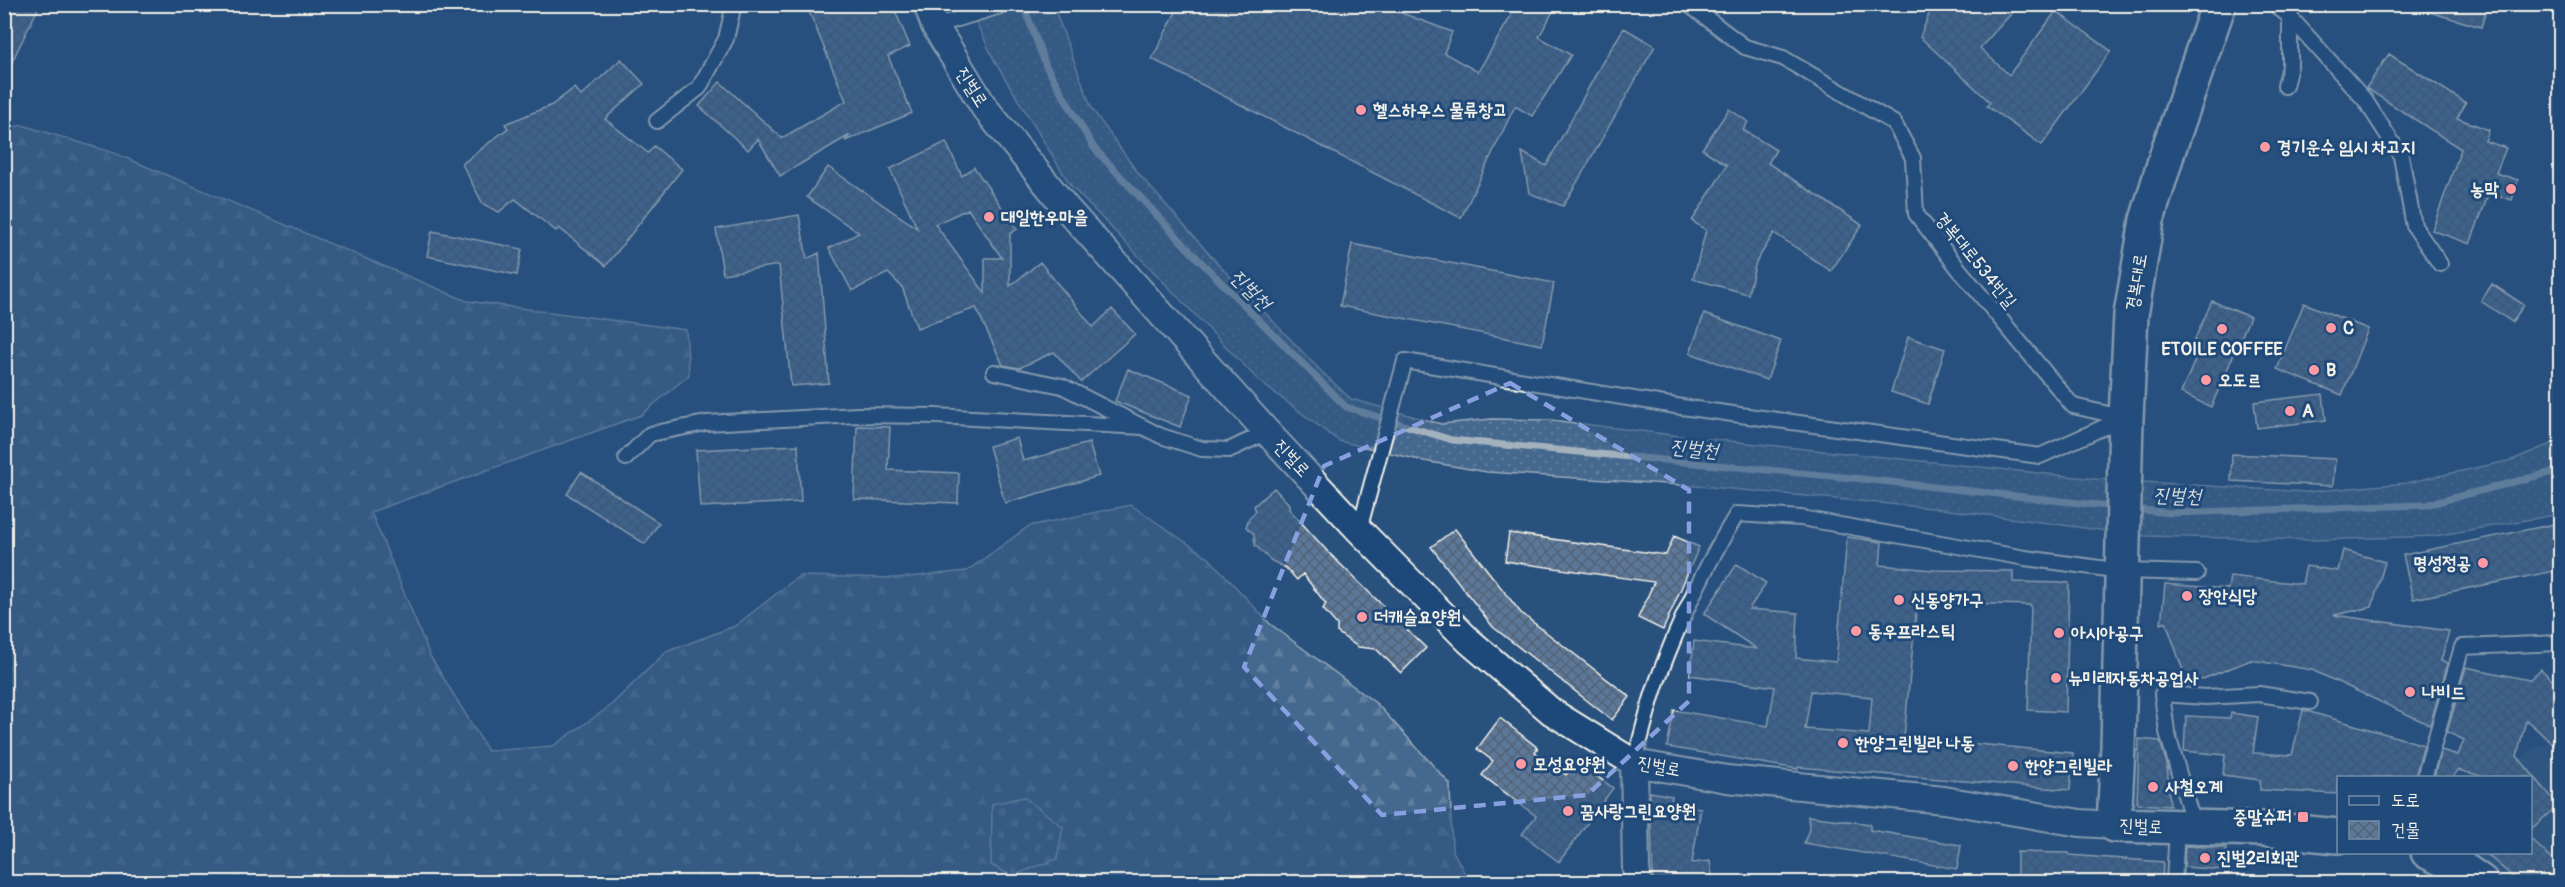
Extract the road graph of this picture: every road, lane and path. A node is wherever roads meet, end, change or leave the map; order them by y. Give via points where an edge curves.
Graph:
1 (734, 4) edge
2 (1007, 4) edge
3 (1688, 4) edge
4 (2219, 4) edge
5 (2274, 4) edge
6 (931, 15) edge
7 (2290, 17) junction
8 (2285, 86) dead end
9 (657, 121) dead end
10 (2440, 264) dead end
11 (994, 372) dead end
12 (1143, 427) junction
13 (1267, 432) junction
14 (2126, 434) junction
15 (626, 458) dead end
16 (1359, 530) junction
17 (2122, 566) junction
18 (2197, 573) dead end
19 (2560, 643) edge
20 (2310, 702) dead end
21 (1634, 763) junction
22 (2424, 776) edge
23 (2114, 825) junction
24 (2186, 828) junction
25 (2337, 836) edge
26 (2432, 854) edge
27 (1638, 882) edge
28 (2174, 882) edge
29 (2481, 882) edge

1 - 9 lane via 726,39 699,88
2 - 6 lane via 964,18
3 - 14 lane, 경복대로534번길 via 1746,47 1783,58 1893,123 1913,158 1916,214 2073,406
4 - 14 street, 경복대로 via 2147,220 2131,315
5 - 7 lane
6 - 13 street, 진벌로 via 984,107 1067,209
7 - 8 lane via 2290,66
7 - 10 lane via 2365,100 2401,156 2414,226
11 - 12 lane, 진벌로 via 1062,386
12 - 13 lane, 진벌로 via 1202,449 1229,450
12 - 15 lane, 진벌로 via 902,415 706,423 650,434
13 - 16 street, 진벌로
14 - 16 lane via 2040,456 1682,407 1405,361
14 - 17 street, 경복대로
16 - 21 street, 진벌로 via 1469,641 1543,705
17 - 18 lane
17 - 21 lane via 2025,558 1801,518 1737,514 1719,544 1657,681
17 - 23 street, 경복대로
19 - 22 lane via 2462,647
20 - 24 lane via 2259,694 2162,694
21 - 23 street, 진벌로 via 1727,778 1944,800
21 - 27 street
23 - 24 street, 진벌로
24 - 25 street, 진벌로 via 2264,829
24 - 28 lane, 진벌로
26 - 29 street

